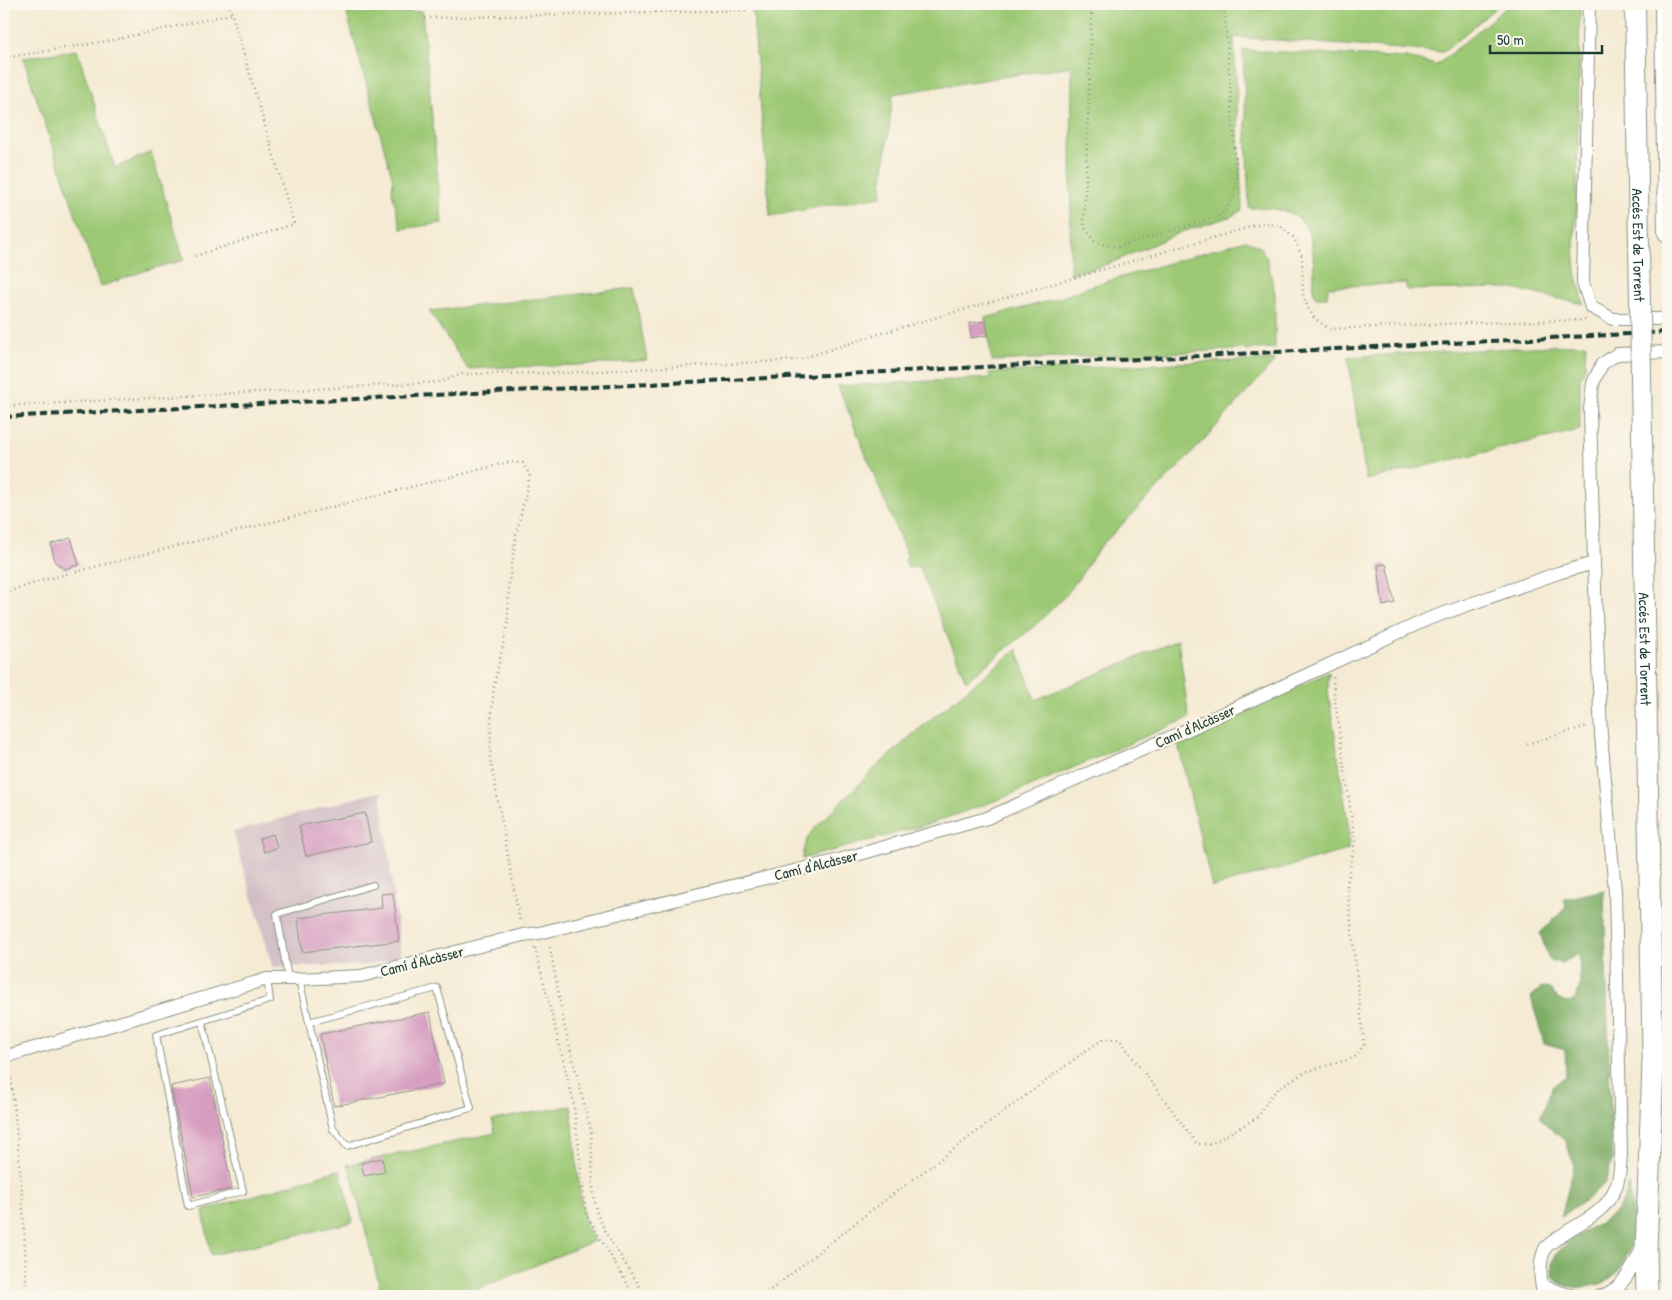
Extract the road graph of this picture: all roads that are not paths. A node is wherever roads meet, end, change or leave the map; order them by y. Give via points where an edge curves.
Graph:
1 (1589, 4) edge
2 (1635, 4) edge
3 (1665, 4) edge
4 (1668, 232) edge
5 (1668, 319) edge
6 (1668, 352) edge
7 (1594, 563) junction
8 (373, 884) dead end
9 (266, 979) junction
10 (294, 979) junction
11 (202, 1021) junction
12 (309, 1022) junction
13 (6, 1057) edge
14 (1653, 1064) junction
15 (1647, 1236) junction
16 (1543, 1291) edge
17 (1572, 1296) edge
18 (1601, 1296) edge
19 (1647, 1296) edge
20 (1657, 1296) edge

1 - 5 street via 1583,282 1591,306 1612,319
2 - 14 main road, Accés Est de Torrent, bridge
3 - 4 main road, Accés Est de Torrent
6 - 7 street via 1617,354 1602,364 1593,383 1590,409
7 - 10 street, Camí d'Alcàsser via 1428,619 987,818 835,861 361,976
7 - 16 street via 1600,722 1615,891 1621,1154 1619,1179 1612,1196 1598,1211 1546,1248 1540,1268
8 - 10 lane via 277,914
9 - 10 street, Camí d'Alcàsser
9 - 11 lane via 270,1000
9 - 13 street, Camí d'Alcàsser
10 - 12 lane
11 - 11 lane via 156,1035 188,1206 243,1191
12 - 12 lane via 437,988 472,1108 348,1146 333,1129
14 - 15 highway
14 - 20 main road, Accés Est de Torrent
15 - 18 street via 1632,1270 1608,1294
15 - 19 highway
16 - 17 street

